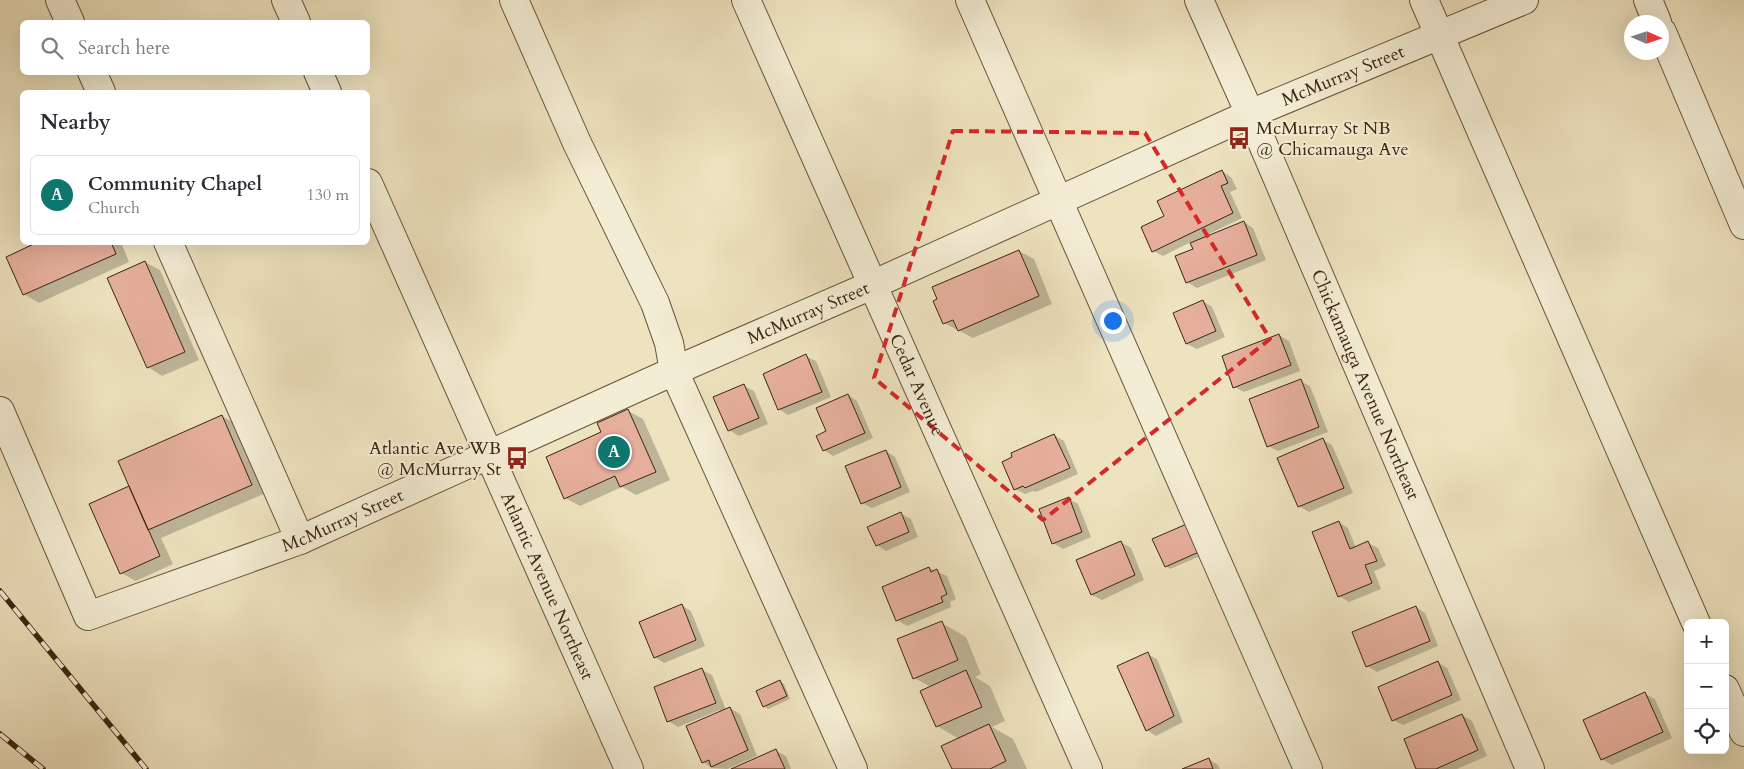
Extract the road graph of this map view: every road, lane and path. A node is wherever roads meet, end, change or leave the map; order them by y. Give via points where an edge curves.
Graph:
1 (60, 0) edge
2 (286, 0) edge
3 (514, 0) edge
4 (746, 0) edge
5 (970, 0) edge
6 (1199, 0) edge
7 (1424, 0) edge
8 (1524, 0) edge
9 (1648, 0) edge
10 (1654, 15) edge
11 (69, 20) edge
12 (295, 20) edge
13 (1440, 35) junction
14 (1669, 48) edge
15 (93, 75) edge
16 (319, 75) edge
17 (100, 90) edge
18 (326, 90) edge
19 (1250, 114) junction
20 (370, 188) edge
21 (1059, 200) junction
22 (1744, 225) edge
23 (169, 245) edge
24 (872, 285) junction
25 (674, 372) junction
26 (0, 411) edge
27 (488, 455) junction
28 (300, 540) junction
29 (1694, 619) edge
30 (1729, 698) edge
31 (1744, 732) edge
32 (629, 769) edge
33 (853, 769) edge
34 (1088, 769) edge
35 (1308, 769) edge
36 (1530, 769) edge

1 - 11 street
2 - 12 street
3 - 25 street via 577,143 655,303 669,343
4 - 24 street, Cedar Avenue
5 - 21 street
6 - 19 street, Chickamauga Avenue Northeast
7 - 13 street
8 - 13 street, McMurray Street
9 - 10 street
13 - 19 street, McMurray Street
13 - 29 street
14 - 22 street
15 - 17 street
16 - 18 street
19 - 21 street, McMurray Street
19 - 36 street, Chickamauga Avenue Northeast
20 - 27 street, Atlantic Avenue Northeast
21 - 24 street, McMurray Street
21 - 35 street
23 - 28 street
24 - 25 street, McMurray Street
24 - 34 street, Cedar Avenue
25 - 27 street, McMurray Street
25 - 33 street
26 - 28 street, McMurray Street via 88,616
27 - 28 street, McMurray Street
27 - 32 street, Atlantic Avenue Northeast
30 - 31 street

